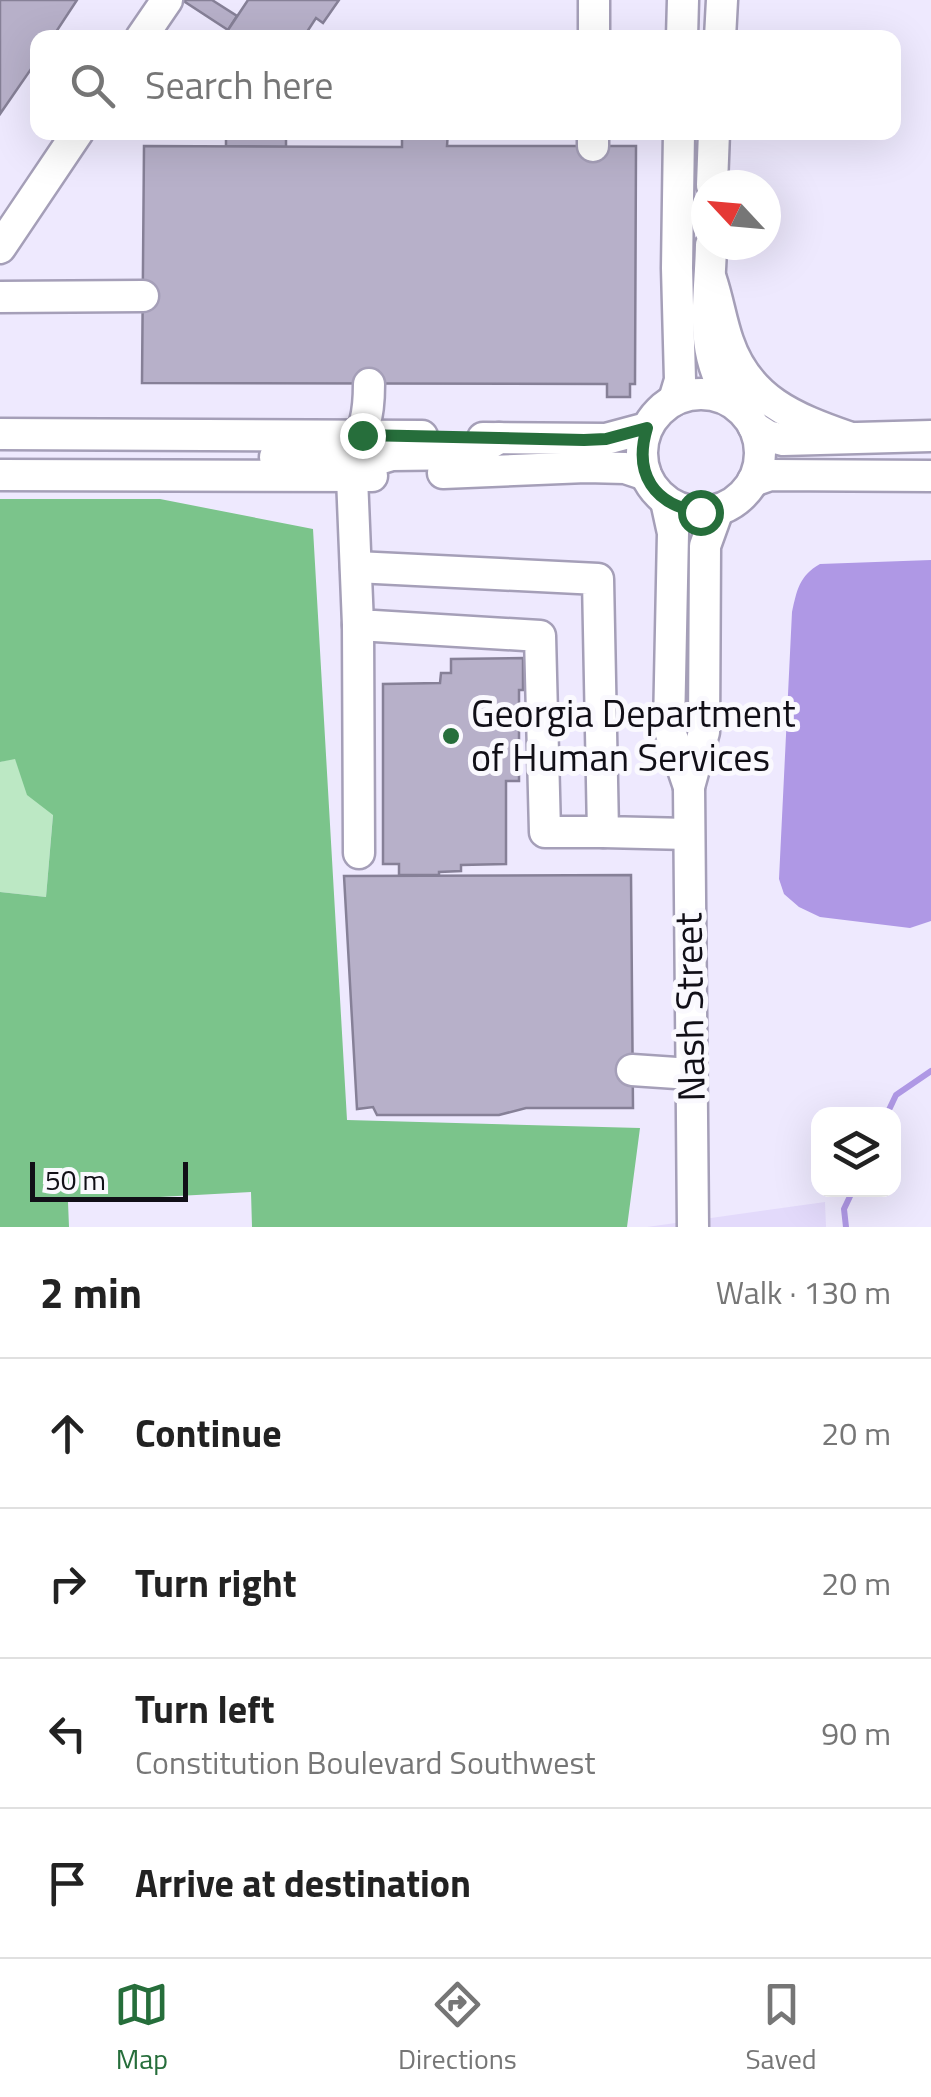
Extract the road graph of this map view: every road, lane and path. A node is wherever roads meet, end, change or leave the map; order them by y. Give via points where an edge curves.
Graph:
1 (167, 0) edge
2 (594, 0) edge
3 (682, 0) edge
4 (722, 0) edge
5 (147, 30) edge
6 (594, 30) edge
7 (682, 30) edge
8 (720, 30) edge
9 (73, 140) edge
10 (679, 140) edge
11 (714, 140) edge
12 (713, 170) edge
13 (0, 248) edge
14 (711, 260) edge
15 (711, 279) junction
16 (143, 296) dead end
17 (0, 298) edge
18 (674, 400) junction
19 (364, 402) junction
20 (732, 402) junction
21 (754, 427) junction
22 (647, 428) junction
23 (0, 434) edge
24 (328, 434) junction
25 (931, 436) edge
26 (848, 437) junction
27 (499, 438) junction
28 (646, 475) junction
29 (0, 476) edge
30 (179, 476) junction
31 (931, 476) edge
32 (753, 481) junction
33 (351, 486) junction
34 (666, 501) junction
35 (718, 510) junction
36 (356, 567) junction
37 (358, 625) junction
38 (688, 787) junction
39 (603, 832) junction
40 (688, 834) junction
41 (359, 853) dead end
42 (632, 1070) dead end
43 (692, 1074) junction
44 (694, 1227) edge

1 - 5 street
2 - 6 street
3 - 7 street
4 - 8 street
9 - 13 street
10 - 18 street via 680,380
11 - 12 street
14 - 15 street
15 - 20 street via 712,358
15 - 26 street via 728,342 759,392 783,411
16 - 17 street
18 - 20 street via 693,394
18 - 22 street
19 - 24 street
19 - 24 street
19 - 27 street via 402,436
19 - 30 street via 344,452 213,459
20 - 21 street
21 - 26 street via 784,440
21 - 32 street via 760,445
22 - 27 street via 606,439
22 - 28 street
23 - 24 street
25 - 26 street
27 - 33 street via 472,454 392,455 369,462
28 - 33 street via 586,467
28 - 34 street
29 - 30 street
30 - 33 street
31 - 32 street via 770,475
32 - 35 street
33 - 36 street
34 - 35 street via 682,510
34 - 38 street, Nash Street via 672,533 669,728
35 - 38 street, Nash Street via 705,546 704,732
36 - 37 street
36 - 39 street via 598,580
37 - 39 street via 540,636 545,832
37 - 41 street
38 - 40 street, Nash Street
39 - 40 street
40 - 43 street, Nash Street
42 - 43 street
43 - 44 street, Nash Street

